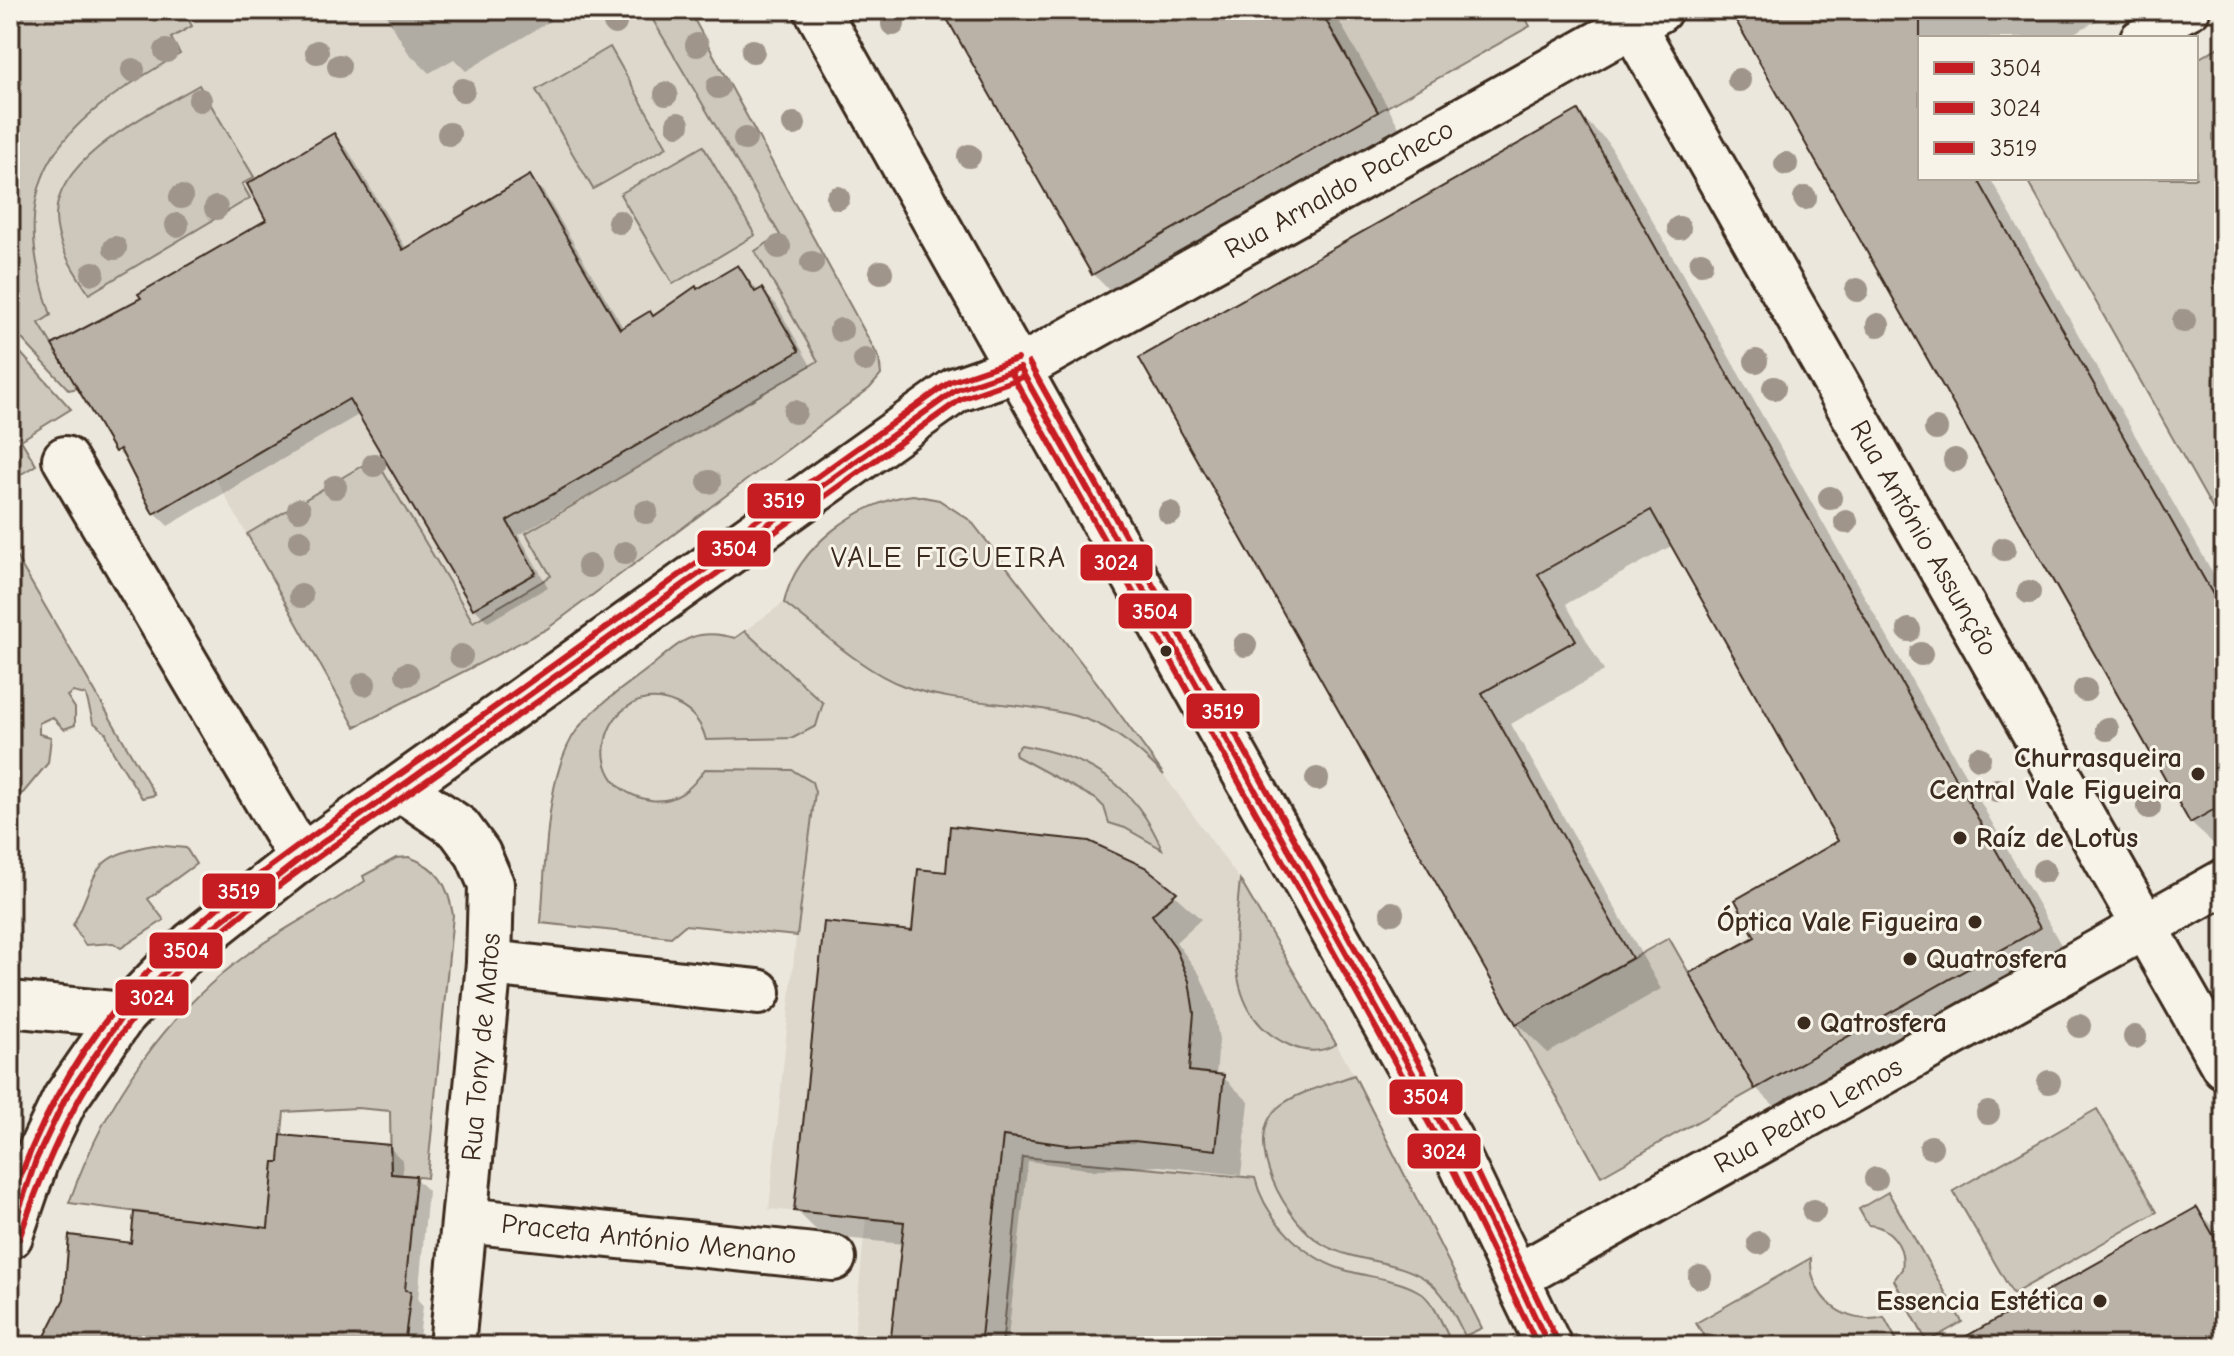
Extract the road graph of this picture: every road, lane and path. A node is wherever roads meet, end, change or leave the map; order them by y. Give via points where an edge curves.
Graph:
1 (817, 10) edge
2 (2191, 10) edge
3 (1639, 15) edge
4 (2143, 36) edge
5 (1020, 368) junction
6 (65, 459) dead end
7 (400, 788) junction
8 (301, 858) junction
9 (2224, 882) edge
10 (2145, 927) junction
11 (489, 963) junction
12 (758, 992) dead end
13 (10, 1004) edge
14 (123, 1015) junction
15 (2224, 1066) edge
16 (465, 1220) junction
17 (10, 1236) edge
18 (833, 1258) dead end
19 (1517, 1277) junction
20 (452, 1346) edge
21 (1549, 1346) edge

1 - 5 street
2 - 4 lane
3 - 5 street, Rua Arnaldo Pacheco
3 - 10 street, Rua António Assunção
5 - 7 street, Rua Arnaldo Pacheco via 956,390
5 - 19 street via 1450,1140
6 - 8 street
7 - 8 street, Rua Arnaldo Pacheco
7 - 11 street, Rua Tony de Matos via 459,828 478,854 491,884
8 - 14 street, Rua Arnaldo Pacheco via 192,944
9 - 10 street, Rua Pedro Lemos
10 - 15 street, Rua António Assunção
10 - 19 street, Rua Pedro Lemos
11 - 12 street
11 - 16 street, Rua Tony de Matos
13 - 14 street
14 - 17 street, Rua Arnaldo Pacheco via 65,1099 36,1160
16 - 18 street, Praceta António Menano
16 - 20 street, Rua Tony de Matos
19 - 21 street

